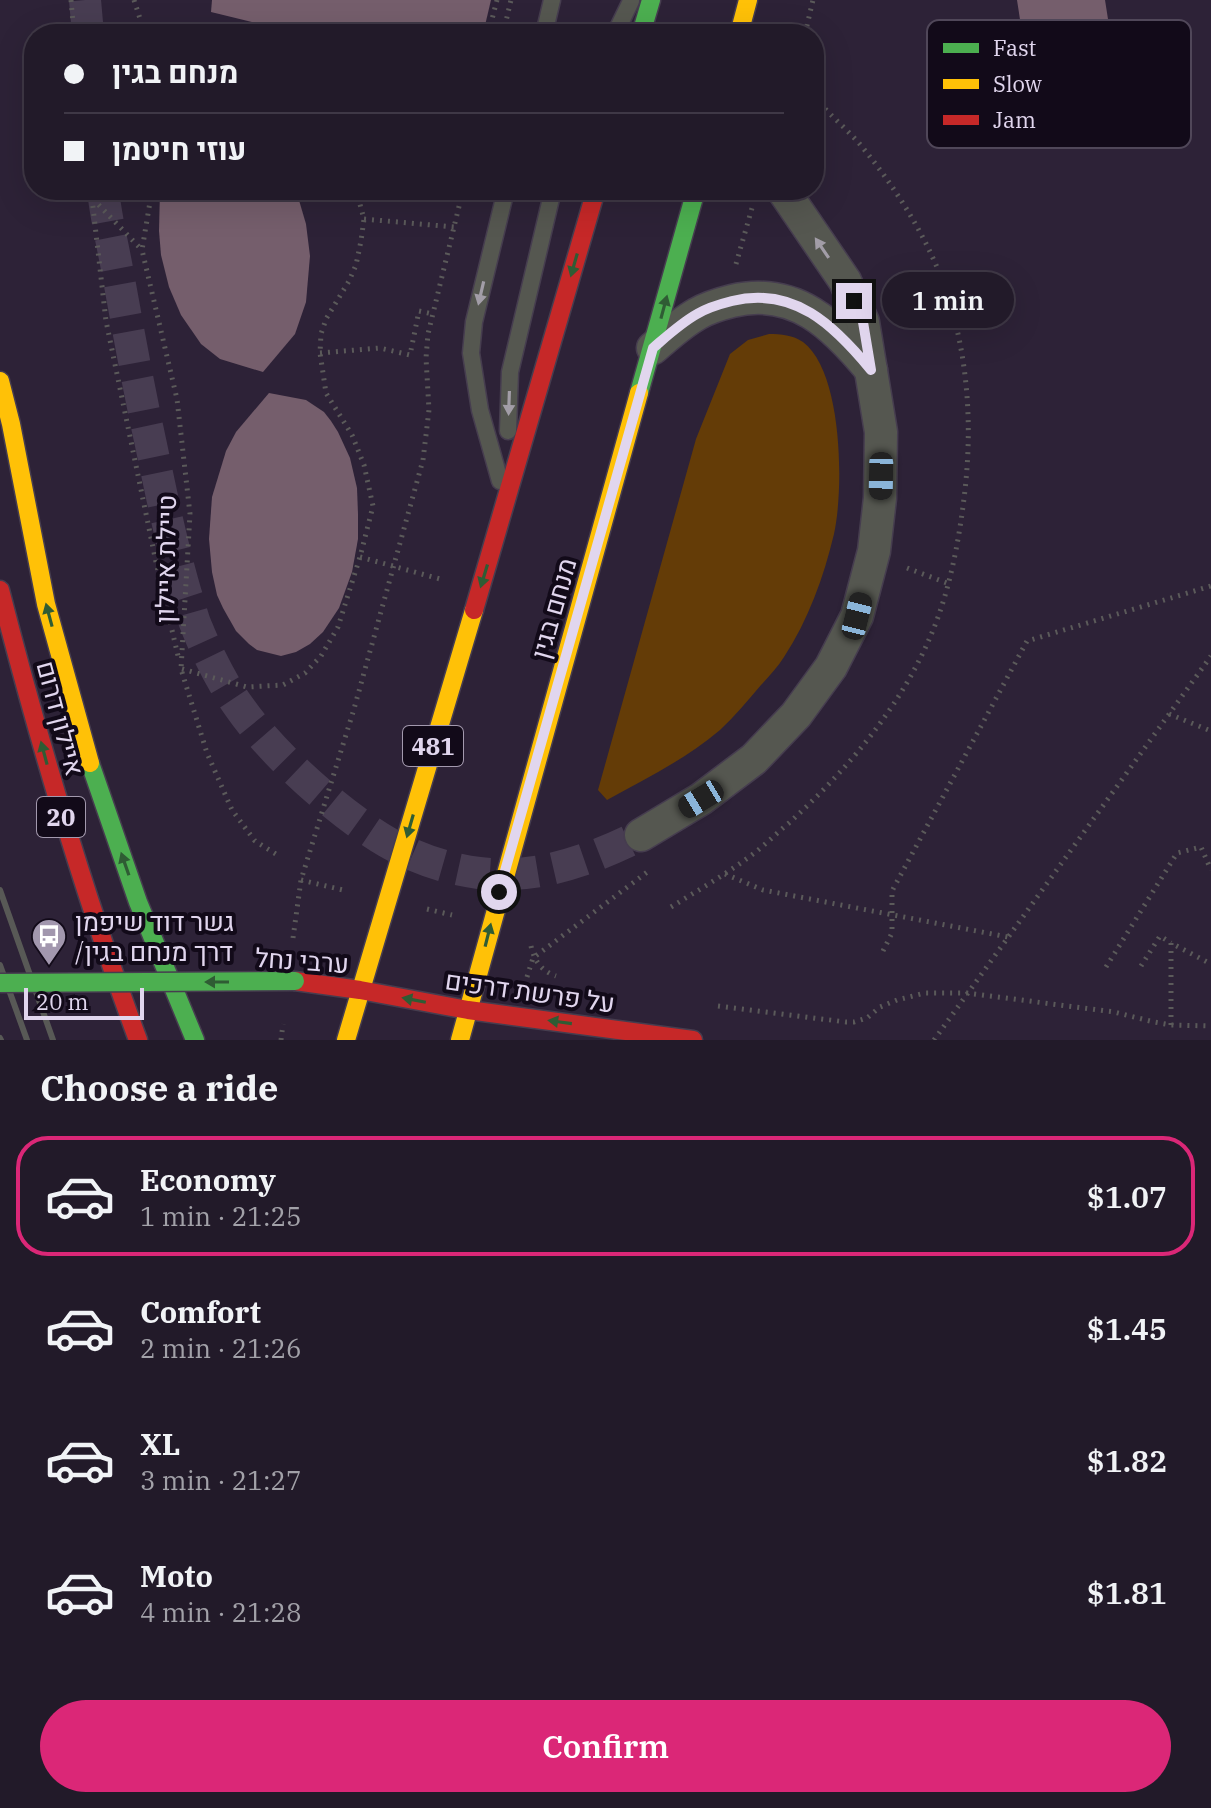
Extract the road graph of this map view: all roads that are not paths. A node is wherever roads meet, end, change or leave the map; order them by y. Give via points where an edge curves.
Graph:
1 (552, 0) edge
2 (632, 0) edge
3 (651, 0) edge
4 (748, 0) edge
5 (546, 24) edge
6 (620, 24) edge
7 (644, 24) edge
8 (742, 24) edge
9 (504, 200) edge
10 (551, 200) edge
11 (593, 200) edge
12 (693, 200) edge
13 (790, 200) edge
14 (653, 348) junction
15 (871, 370) junction
16 (0, 381) edge
17 (506, 502) junction
18 (0, 590) edge
19 (641, 835) tunnel mouth
20 (0, 983) edge
21 (360, 990) junction
22 (468, 1010) junction
23 (138, 1040) edge
24 (195, 1040) edge
25 (346, 1040) edge
26 (460, 1040) edge
27 (693, 1040) edge

1 - 5 lane
2 - 6 lane
3 - 7 main road
4 - 8 main road
9 -> 17 lane via 471,353 480,410
10 -> 17 lane via 510,372
11 -> 17 main road, 481
14 -> 12 main road, מנחם בגין
15 -> 13 street via 863,322 845,281
14 - 15 street via 699,313 751,296 776,298 825,322
22 -> 14 main road, מנחם בגין
15 - 19 street via 881,432 880,498 874,551 857,616 831,667 754,759
24 -> 16 main road via 138,902 88,757 46,604
17 -> 21 main road, 481
23 -> 18 main road, איילון דרום / 20 via 61,817
21 -> 20 main road, ערבי נחל, bridge via 291,981
22 -> 21 main road, על פרשת דרכים
21 - 25 main road, 481
22 - 26 main road, מנחם בגין
27 -> 22 main road, על פרשת דרכים

